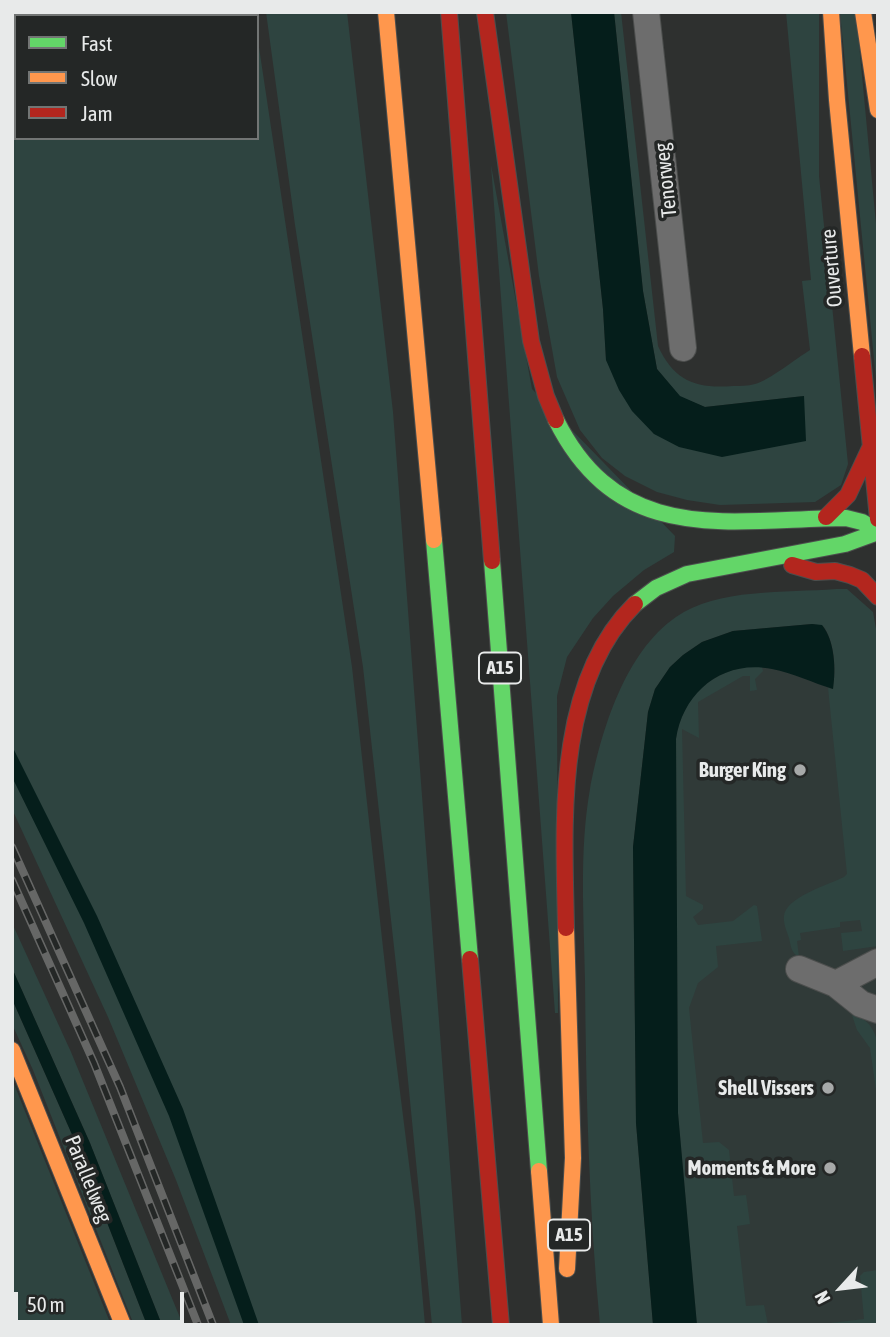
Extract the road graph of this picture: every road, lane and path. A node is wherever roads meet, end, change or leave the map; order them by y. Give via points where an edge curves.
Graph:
1 (386, 12) edge
2 (449, 12) edge
3 (485, 12) edge
4 (646, 12) edge
5 (831, 12) edge
6 (863, 12) edge
7 (878, 110) edge
8 (683, 348) dead end
9 (870, 448) junction
10 (826, 517) junction
11 (878, 519) edge
12 (878, 531) edge
13 (774, 559) junction
14 (878, 597) edge
15 (799, 969) dead end
16 (876, 971) edge
17 (836, 984) junction
18 (878, 1010) edge
19 (12, 1050) edge
20 (123, 1325) edge
21 (501, 1325) edge
22 (551, 1325) edge
23 (564, 1325) edge

1 - 21 main road
2 - 22 main road, A15
3 - 10 main road, A15 via 534,352 551,410 570,447 599,481 639,506 666,515 721,525
4 - 8 street, Tenorweg
5 - 9 main road, Ouverture
6 - 7 main road
9 - 10 main road via 841,504
9 - 11 main road, Ouverture
10 - 12 main road, A15 via 862,522
12 - 13 main road, A15 via 858,542
13 - 14 main road, A15 via 816,572 850,575
13 - 23 main road, A15 via 699,568 657,588 639,600 612,631 589,674 570,747 565,806 574,1145
15 - 17 street
16 - 17 street via 852,974
17 - 18 street via 861,1004
19 - 20 main road, Parallelweg

